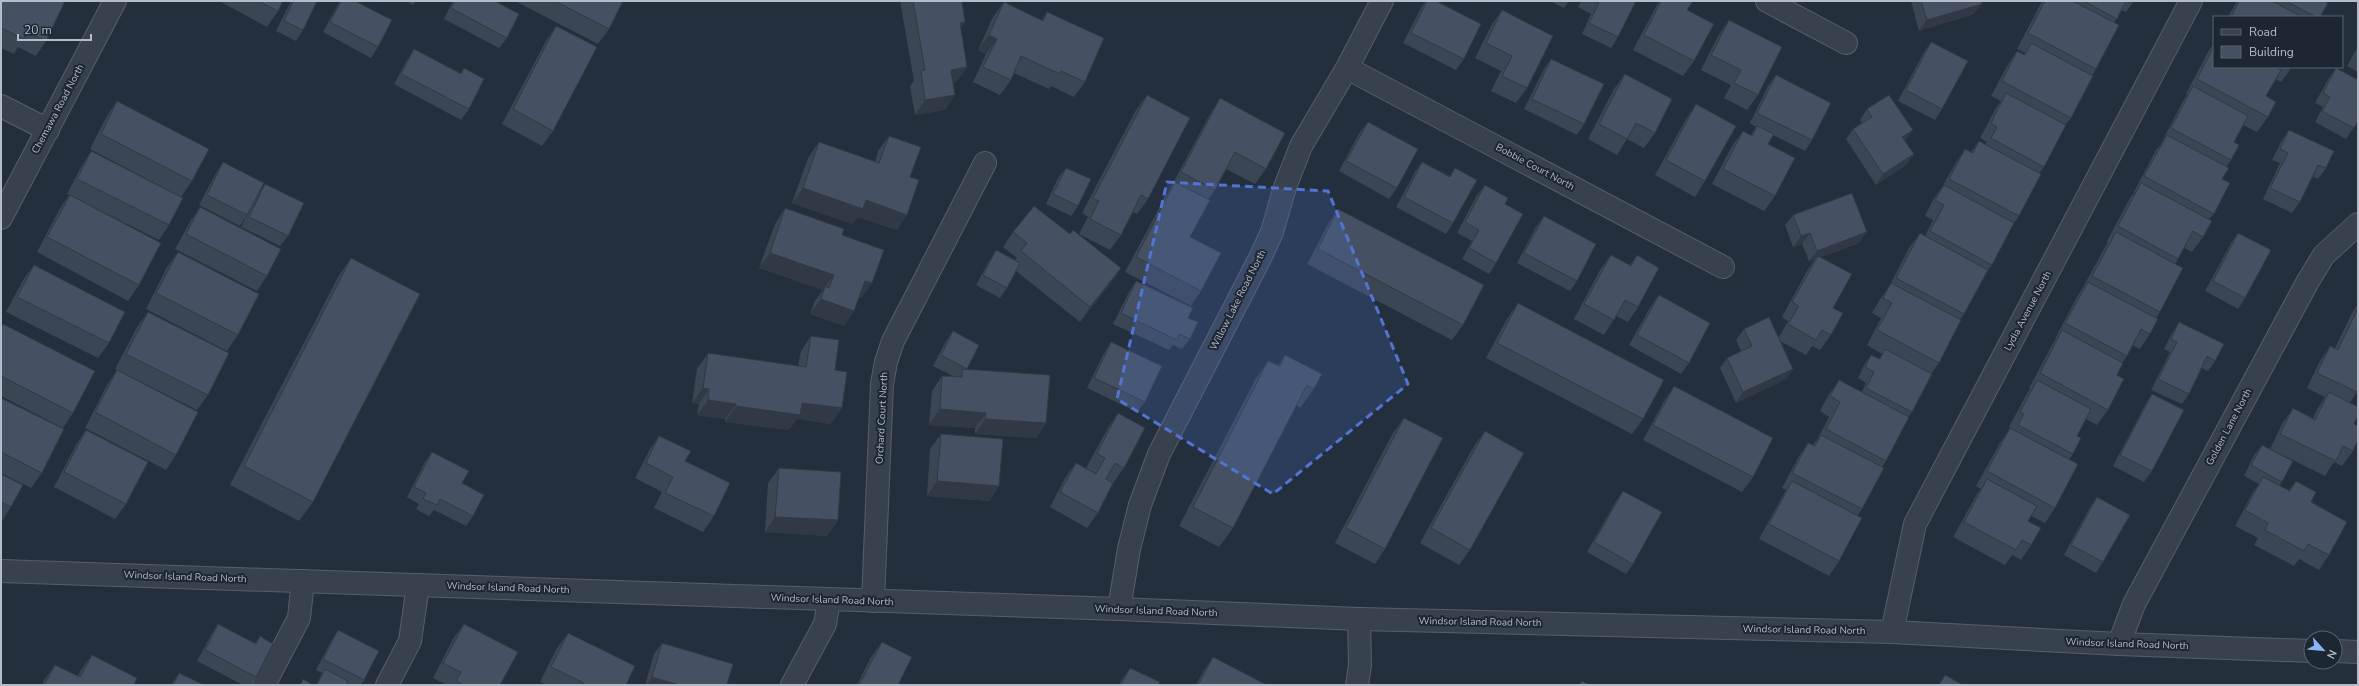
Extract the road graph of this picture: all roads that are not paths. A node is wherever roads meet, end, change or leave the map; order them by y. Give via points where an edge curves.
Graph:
1 (115, 1) edge
2 (1382, 1) edge
3 (1767, 1) edge
4 (2192, 1) edge
5 (1846, 43) dead end
6 (1347, 68) junction
7 (1, 106) edge
8 (48, 130) junction
9 (985, 163) dead end
10 (1, 218) edge
11 (2358, 224) edge
12 (1722, 267) dead end
13 (1, 571) edge
14 (303, 581) junction
15 (418, 585) junction
16 (829, 600) junction
17 (873, 601) junction
18 (1119, 609) junction
19 (1359, 620) junction
20 (1892, 632) junction
21 (2119, 644) junction
22 (2303, 651) edge
23 (2343, 651) edge
24 (2358, 652) edge
25 (264, 685) edge
26 (387, 685) edge
27 (792, 685) edge
28 (1357, 685) edge

1 - 8 street, Chemawa Road North
2 - 6 street, Willow Lake Road North
3 - 5 street
4 - 20 street, Lydia Avenue North via 1915,524
6 - 12 street, Bobbie Court North
6 - 18 street, Willow Lake Road North via 1301,146 1263,252 1159,454 1140,505 1129,549
7 - 8 street
8 - 10 street, Chemawa Road North
9 - 17 street, Orchard Court North via 893,341 886,362 882,384
11 - 21 street, Golden Lane North via 2324,255 2308,281 2134,604
13 - 14 street, Windsor Island Road North
14 - 15 street, Windsor Island Road North
14 - 25 street via 299,618
15 - 16 street, Windsor Island Road North
15 - 26 street via 410,641
16 - 17 street, Windsor Island Road North
16 - 27 street via 825,624
17 - 18 street, Windsor Island Road North
18 - 19 street, Windsor Island Road North
19 - 20 street, Windsor Island Road North
19 - 28 street via 1360,665
20 - 21 street, Windsor Island Road North
21 - 22 street, Windsor Island Road North
23 - 24 street

